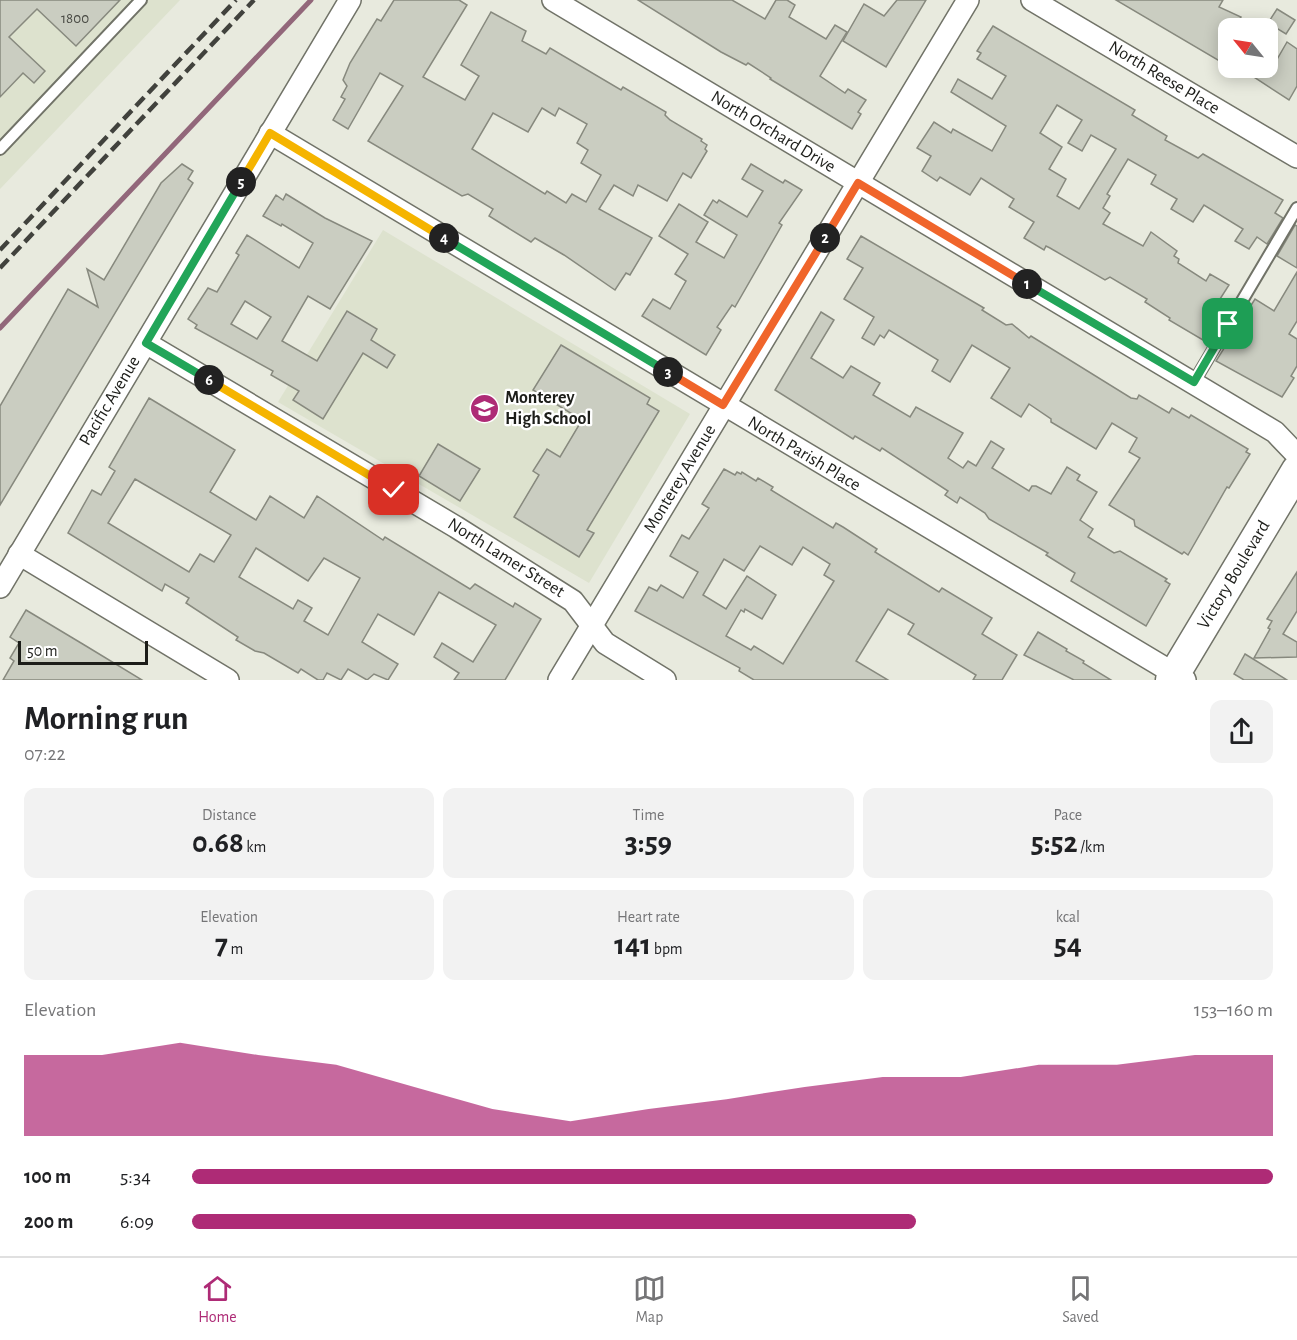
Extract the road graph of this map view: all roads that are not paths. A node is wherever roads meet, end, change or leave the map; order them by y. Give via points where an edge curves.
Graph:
1 (141, 0) edge
2 (350, 0) edge
3 (553, 0) edge
4 (968, 0) edge
5 (1032, 0) edge
6 (270, 133) junction
7 (0, 149) edge
8 (1297, 157) edge
9 (858, 183) junction
10 (1297, 208) edge
11 (146, 343) junction
12 (1194, 382) junction
13 (723, 405) junction
14 (1297, 455) edge
15 (1297, 470) edge
16 (19, 554) junction
17 (0, 586) edge
18 (592, 624) junction
19 (1177, 678) edge
20 (228, 680) edge
21 (559, 680) edge
22 (665, 680) edge

1 - 7 lane
2 - 6 street, Pacific Avenue
3 - 9 street, North Orchard Drive
4 - 9 street, Monterey Avenue
5 - 8 street, North Reese Place
6 - 11 street, Pacific Avenue
6 - 13 street, North Parish Place
9 - 12 street, North Orchard Drive
9 - 13 street, Monterey Avenue
10 - 12 lane
11 - 16 street, Pacific Avenue
11 - 18 street, North Lamer Street via 456,527 573,601
12 - 14 street, North Orchard Drive via 1275,432
13 - 18 street, Monterey Avenue
13 - 19 street, North Parish Place
15 - 19 main road, Victory Boulevard
16 - 17 street, Pacific Avenue
16 - 20 street
18 - 21 street, Monterey Avenue
18 - 22 street, North Lamer Street via 605,643

